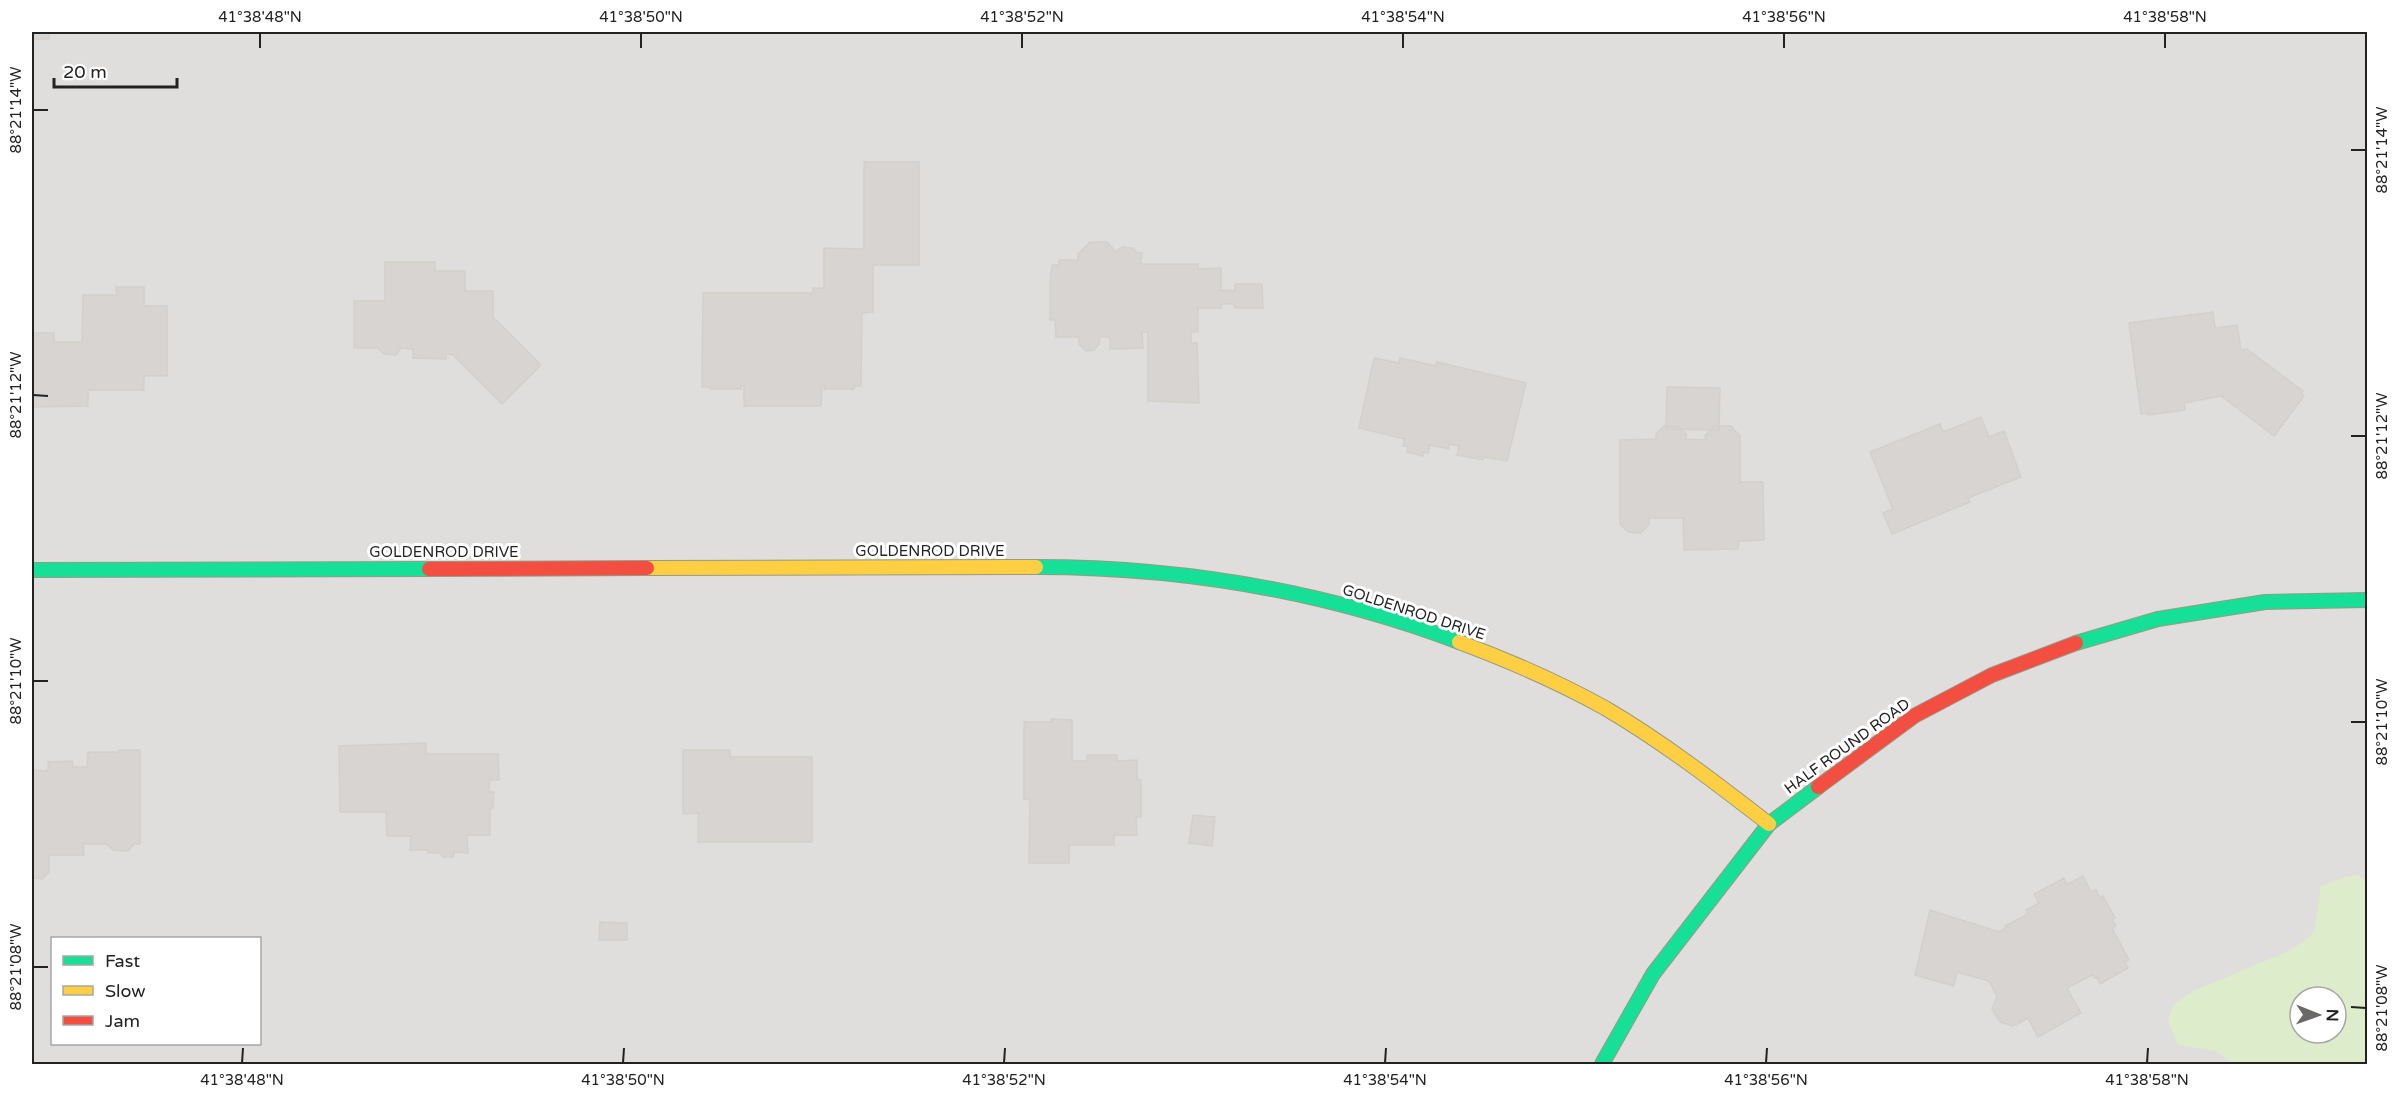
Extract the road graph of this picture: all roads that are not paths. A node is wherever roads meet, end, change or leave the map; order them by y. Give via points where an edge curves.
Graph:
1 (32, 570) edge
2 (2367, 600) edge
3 (1768, 824) junction
4 (1602, 1065) edge

1 - 3 street, GOLDENROD DRIVE via 1077,567 1227,582 1291,592 1359,609 1433,632 1548,678 1606,709 1694,766
2 - 3 street, HALF ROUND ROAD via 2265,602 2157,619 2068,645 1992,675 1914,716
3 - 4 street, HALF ROUND ROAD via 1653,974

